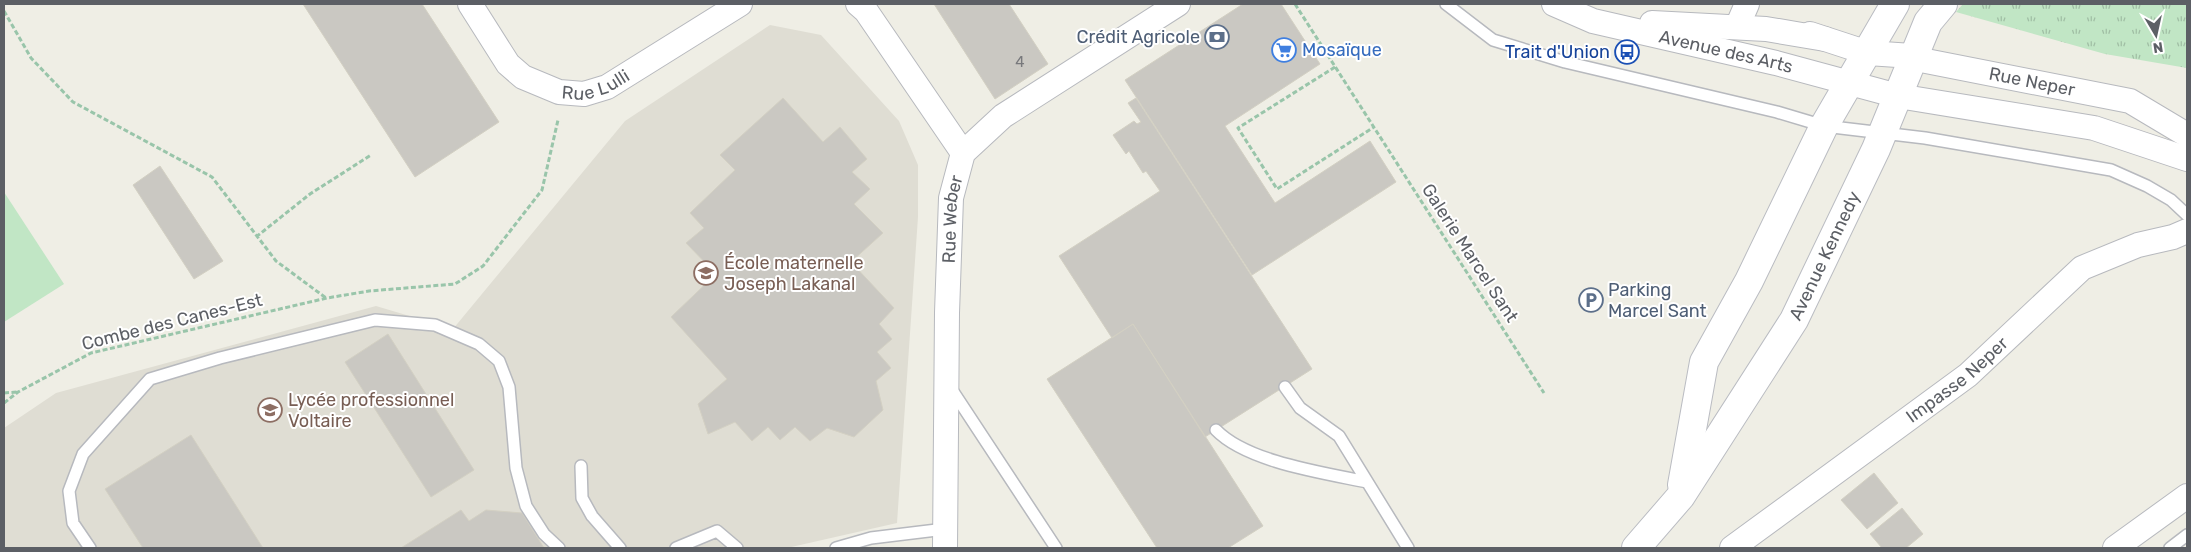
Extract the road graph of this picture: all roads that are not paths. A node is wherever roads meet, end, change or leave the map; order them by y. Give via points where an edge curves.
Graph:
1 (470, 4) edge
2 (740, 4) edge
3 (858, 4) edge
4 (1178, 4) edge
5 (1446, 4) edge
6 (1554, 4) edge
7 (1746, 4) edge
8 (1896, 4) edge
9 (1942, 4) edge
10 (1881, 27) junction
11 (1810, 34) junction
12 (1732, 39) junction
13 (1868, 53) junction
14 (1912, 56) junction
15 (1848, 81) junction
16 (1898, 96) junction
17 (1824, 126) junction
18 (1883, 132) junction
19 (2187, 135) edge
20 (963, 153) junction
21 (2187, 159) edge
22 (2187, 215) edge
23 (2187, 231) edge
24 (946, 381) junction
25 (1285, 387) dead end
26 (1216, 430) dead end
27 (581, 466) dead end
28 (1367, 482) junction
29 (1680, 496) junction
30 (2187, 496) edge
31 (2187, 535) edge
32 (945, 538) edge
33 (90, 548) edge
34 (559, 548) edge
35 (620, 548) edge
36 (676, 548) edge
37 (737, 548) edge
38 (836, 548) edge
39 (1056, 548) edge
40 (1408, 548) edge
41 (1636, 548) edge
42 (1732, 548) edge
43 (2114, 548) edge
44 (2170, 548) edge

1 - 2 street, Rue Lulli via 508,64 523,77 559,92 584,94 607,86
3 - 20 street via 866,11
4 - 20 street, Rue Weber via 1003,116
5 - 17 lane via 1493,40 1565,62
6 - 12 street via 1593,21
7 - 12 street
8 - 10 main road
9 - 14 main road, Avenue Kennedy via 1928,22
10 - 11 street via 1849,46
10 - 13 main road
11 - 12 street
11 - 13 street
12 - 15 street, Avenue des Arts
13 - 14 street, Rue Neper
13 - 15 main road
14 - 16 main road, Avenue Kennedy
14 - 19 street, Rue Neper via 2130,101
15 - 16 street, Avenue des Arts
15 - 17 main road
16 - 18 main road, Avenue Kennedy
16 - 21 street, Rue Neper via 2094,128
17 - 18 lane
17 - 29 main road via 1749,281 1704,362
18 - 22 lane via 2111,170 2171,200
18 - 29 main road, Avenue Kennedy via 1794,320
20 - 24 street, Rue Weber via 951,198
23 - 42 street, Impasse Neper via 2138,245 2082,268 1968,375
24 - 32 street, Rue Weber
24 - 39 lane
25 - 28 lane via 1300,408 1339,436
26 - 28 lane via 1227,441 1276,461
27 - 35 lane via 582,498 592,516
28 - 40 lane
29 - 41 main road, Avenue Kennedy
30 - 43 street
31 - 44 lane
32 - 38 lane via 871,538
33 - 34 lane via 73,523 69,491 83,454 150,379 220,358 375,320 435,325 479,344 499,361 509,387 516,468 526,506 544,534
36 - 37 lane via 717,531

